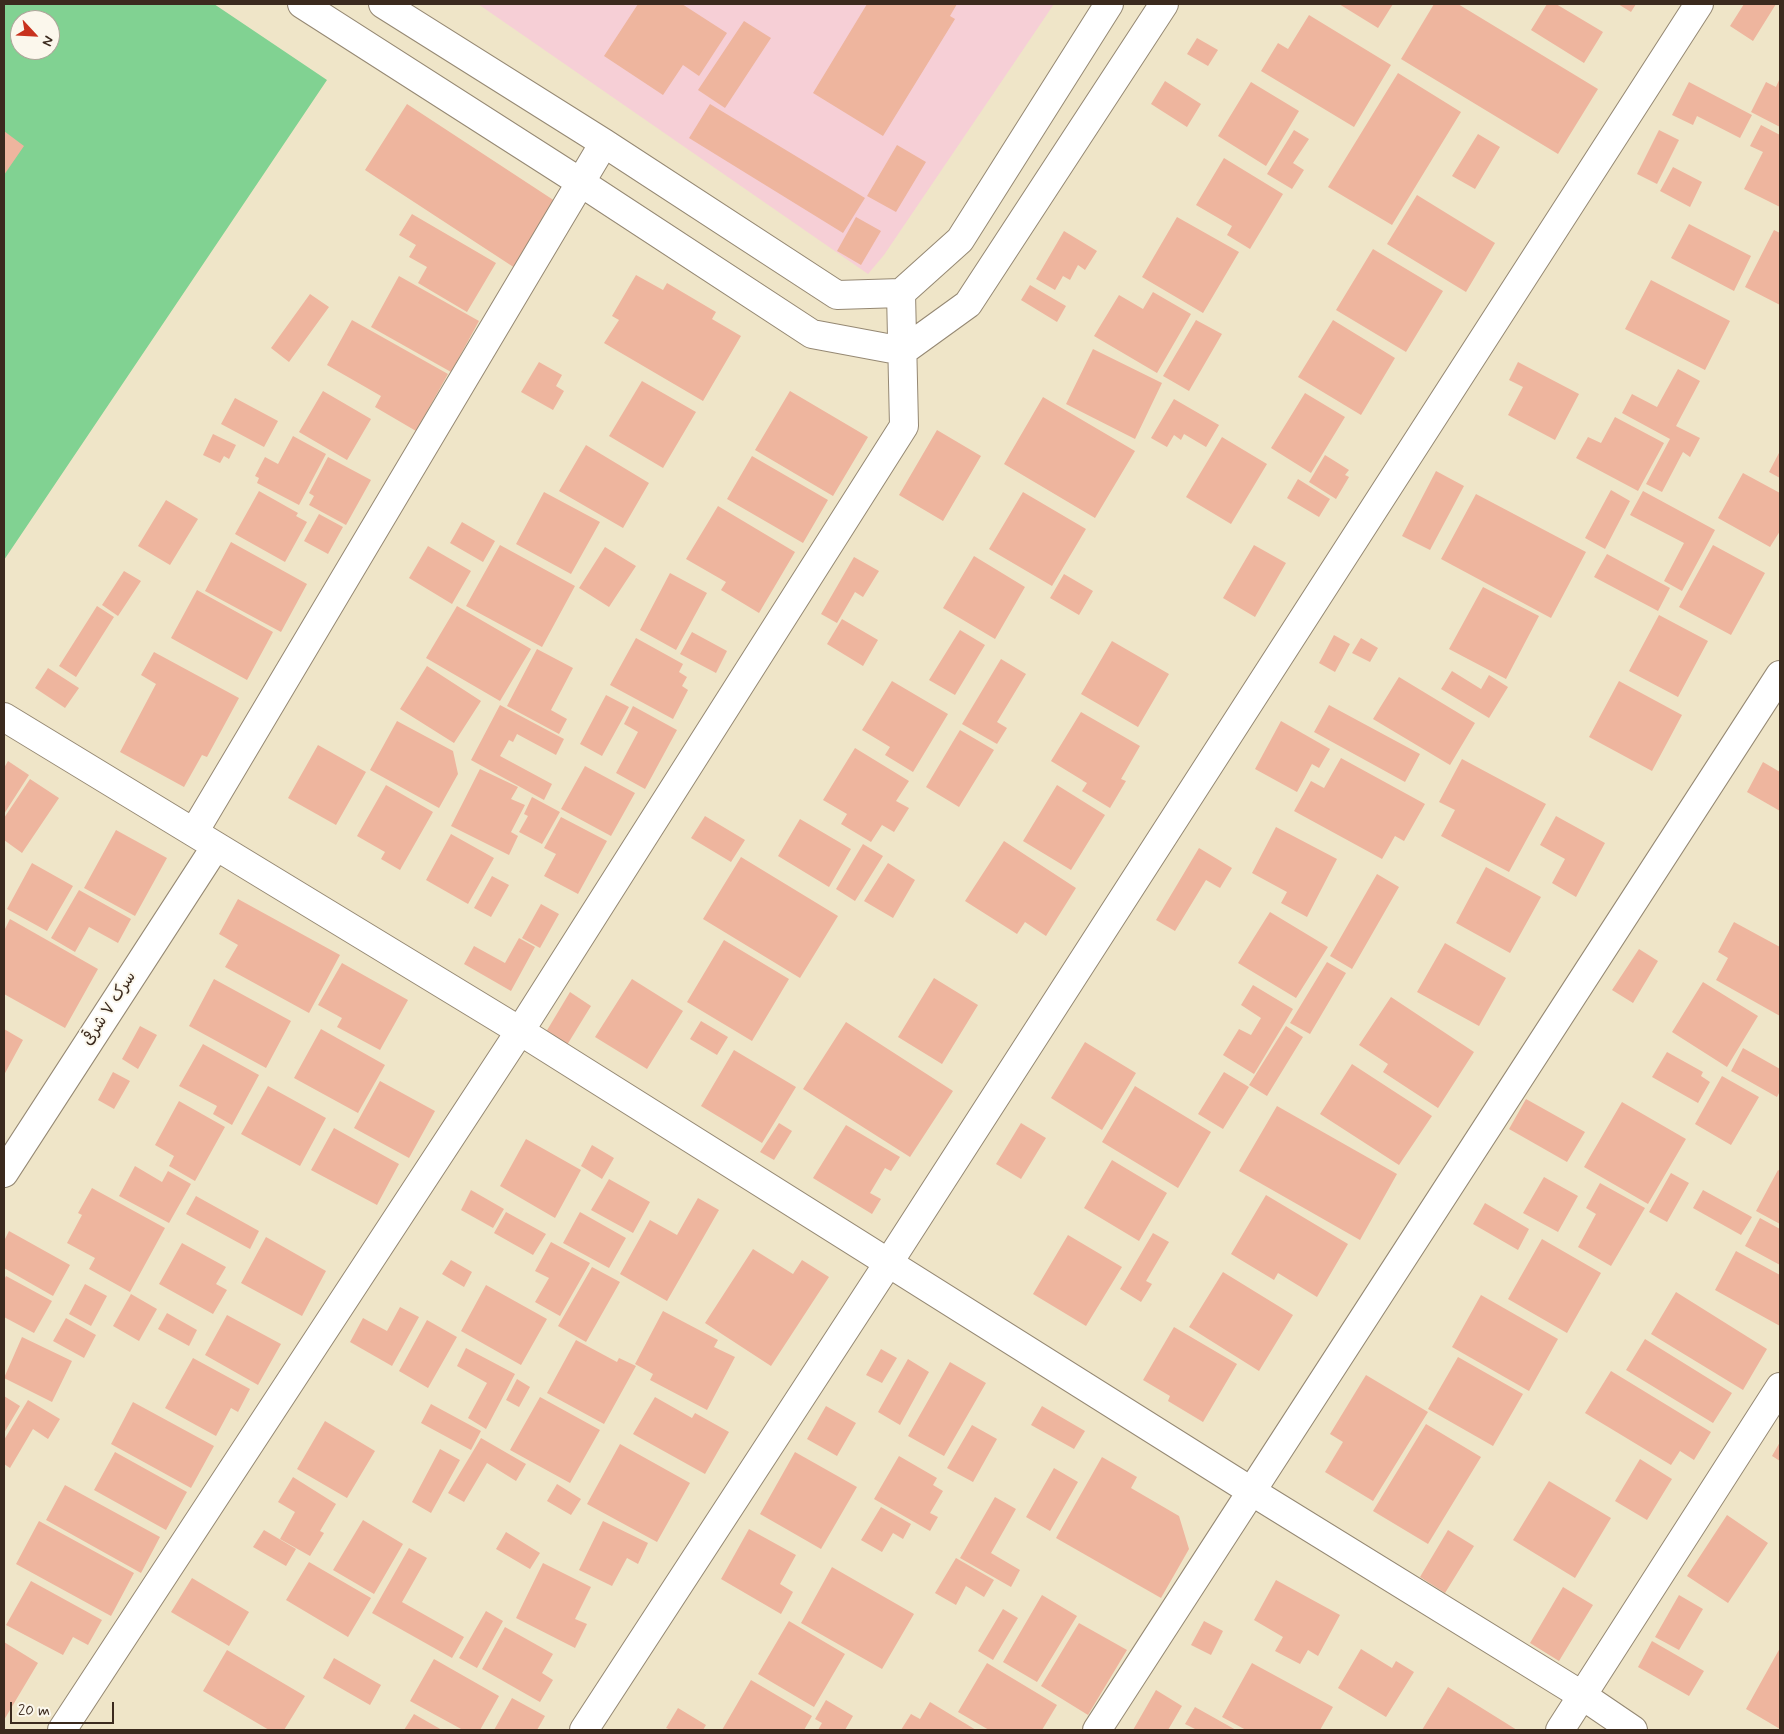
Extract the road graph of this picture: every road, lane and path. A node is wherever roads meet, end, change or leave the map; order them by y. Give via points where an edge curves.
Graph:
1 (302, 4) edge
2 (383, 4) edge
3 (1109, 4) edge
4 (1164, 4) edge
5 (1699, 4) edge
6 (417, 13) edge
7 (604, 143) junction
8 (580, 182) junction
9 (901, 293) junction
10 (903, 351) junction
11 (1780, 675) edge
12 (4, 717) edge
13 (205, 839) junction
14 (520, 1031) junction
15 (4, 1173) edge
16 (888, 1262) junction
17 (1780, 1386) edge
18 (1251, 1491) junction
19 (1583, 1696) junction
20 (62, 1730) edge
21 (584, 1730) edge
22 (1097, 1730) edge
23 (1560, 1730) edge
24 (1633, 1730) edge

1 - 8 street
2 - 6 street
3 - 9 street via 960,240
4 - 10 street via 968,304
5 - 16 street
6 - 7 street
7 - 8 street, سرک ۷ شرقی
7 - 9 street via 837,295
8 - 10 street via 812,334
8 - 13 street, سرک ۷ شرقی
9 - 10 street
10 - 14 street via 904,426
11 - 18 street
12 - 13 street
13 - 14 street
13 - 15 street, سرک ۷ شرقی
14 - 16 street
14 - 20 street
16 - 18 street
16 - 21 street
17 - 19 street
18 - 19 street
18 - 22 street
19 - 23 street
19 - 24 street

